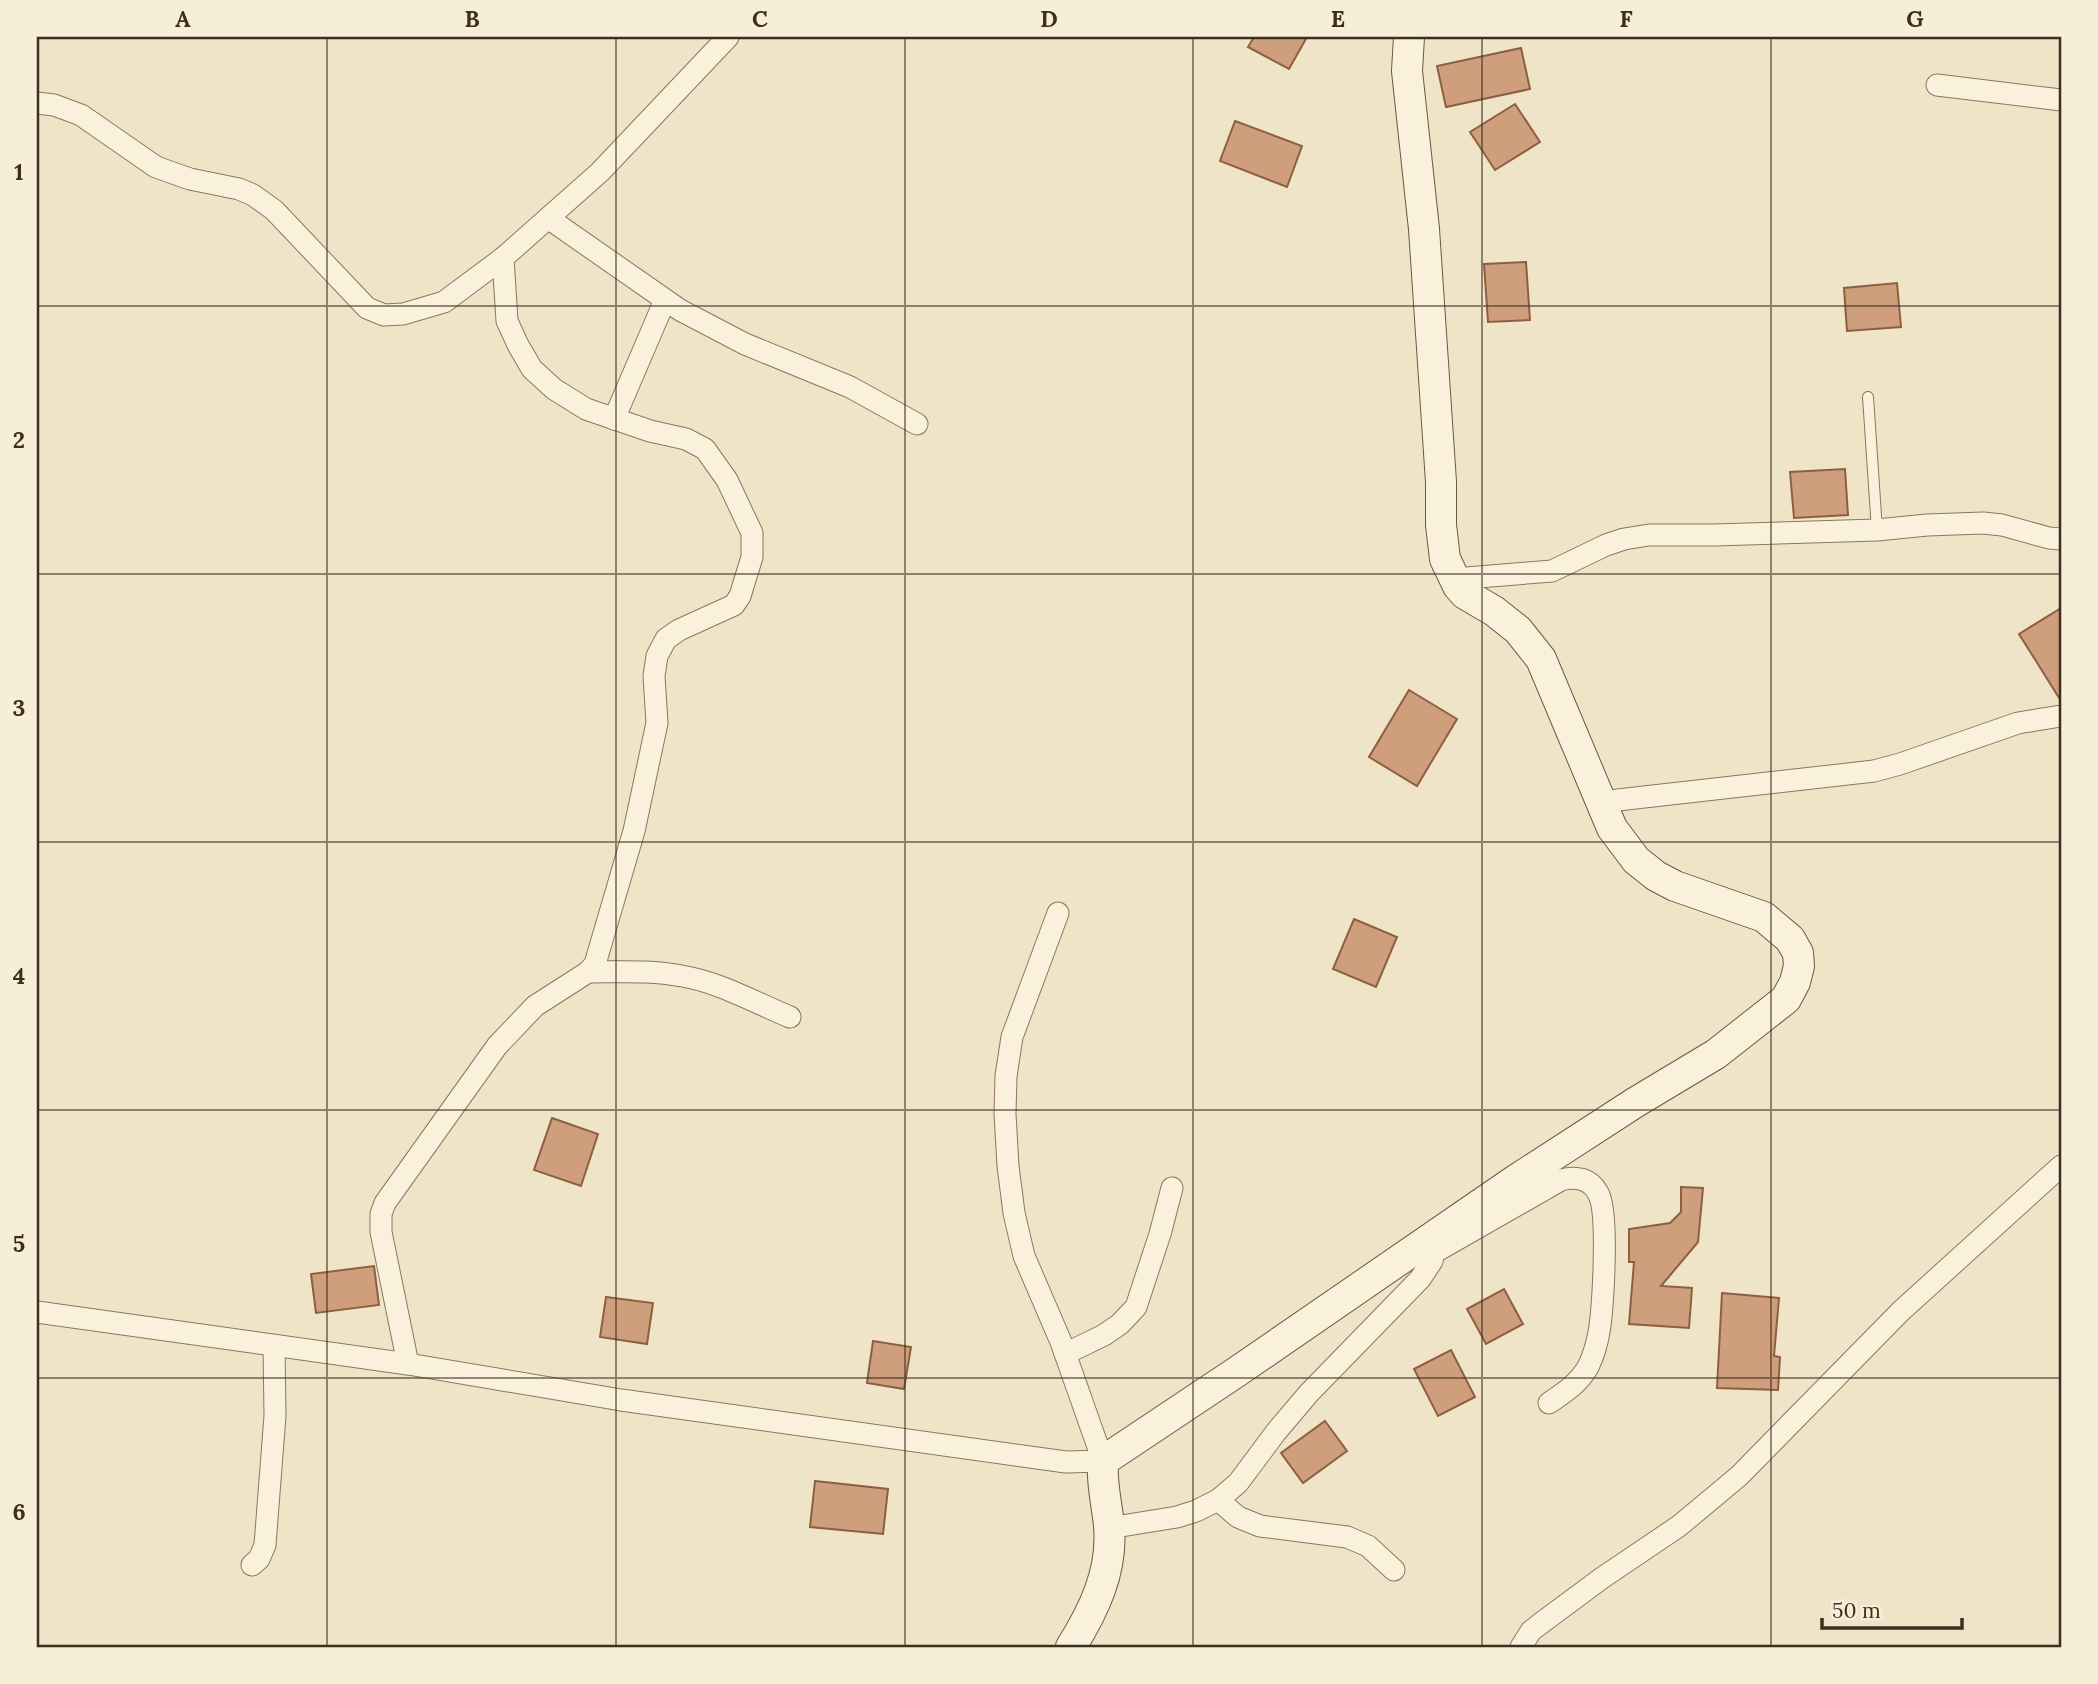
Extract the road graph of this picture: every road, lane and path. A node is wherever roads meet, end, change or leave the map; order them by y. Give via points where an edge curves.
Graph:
1 (728, 37) edge
2 (1409, 37) edge
3 (1937, 85) dead end
4 (2061, 100) edge
5 (37, 103) edge
6 (548, 218) junction
7 (503, 258) junction
8 (665, 300) junction
9 (1868, 397) dead end
10 (614, 419) junction
11 (917, 424) dead end
12 (1877, 530) junction
13 (2061, 538) edge
14 (1454, 579) junction
15 (2061, 716) edge
16 (1600, 802) junction
17 (1058, 913) dead end
18 (588, 972) junction
19 (790, 1017) dead end
20 (2061, 1166) edge
21 (1172, 1188) dead end
22 (1436, 1243) junction
23 (37, 1312) edge
24 (274, 1346) junction
25 (1065, 1354) junction
26 (408, 1364) junction
27 (1549, 1404) dead end
28 (1103, 1461) junction
29 (1218, 1500) junction
30 (1110, 1528) junction
31 (252, 1565) dead end
32 (1394, 1570) dead end
33 (1071, 1647) edge
34 (1521, 1647) edge

1 - 6 street via 600,172
2 - 14 main road via 1407,71 1424,229 1441,525 1445,559
3 - 4 street
5 - 7 street via 81,115 156,167 253,195 274,210 367,308 384,315 444,302
6 - 7 street
6 - 8 street
7 - 10 street via 508,321 532,369 586,409
8 - 10 street
8 - 11 street via 746,344 850,387
9 - 12 lane
10 - 18 street via 686,439 705,449 741,507 751,533 752,557 734,605 679,630 666,639 657,656 657,723 634,831 599,954
12 - 13 street via 1983,523
12 - 14 street via 1649,535 1606,545 1552,571
14 - 16 main road via 1465,594 1518,630 1541,659
15 - 16 street via 2018,723 1874,771
16 - 22 main road via 1612,828 1636,860 1656,876 1764,917 1781,929 1798,953 1795,982 1786,999 1716,1055 1514,1181
17 - 25 street via 1013,1037 1005,1114 1011,1190 1024,1256
18 - 19 street via 683,976
18 - 26 street via 535,1006 497,1046 385,1203 381,1232
20 - 34 street via 1900,1311 1739,1476 1679,1526 1531,1631
21 - 25 street via 1136,1307 1104,1335
22 - 27 street via 1561,1180 1582,1179 1600,1195 1603,1299 1595,1348 1576,1384
22 - 28 main road
22 - 29 street via 1420,1279 1309,1393 1238,1483
23 - 24 street
24 - 26 street
24 - 31 street via 275,1416 265,1545
25 - 28 street
26 - 28 street via 1066,1462
28 - 30 main road
29 - 30 street via 1177,1517
29 - 32 street via 1238,1517 1260,1526 1347,1537 1367,1546
30 - 33 main road via 1097,1601

